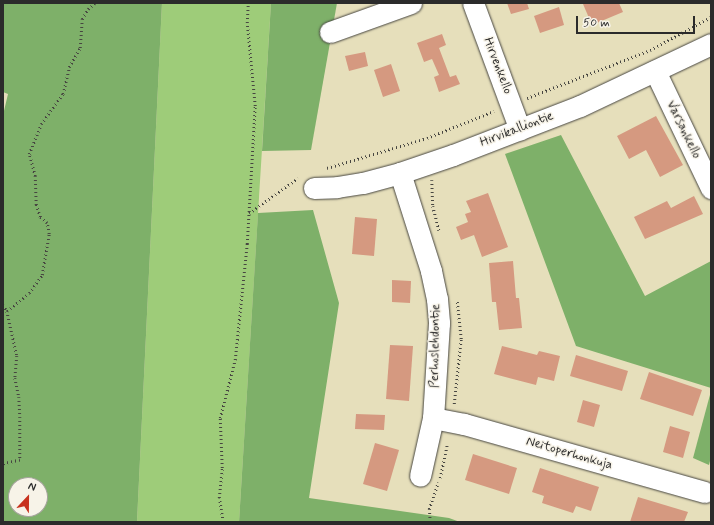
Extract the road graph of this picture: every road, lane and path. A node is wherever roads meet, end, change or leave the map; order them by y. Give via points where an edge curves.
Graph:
1 (95, 3) edge
2 (248, 3) edge
3 (411, 3) edge
4 (473, 3) edge
5 (330, 32) dead end
6 (711, 44) edge
7 (655, 71) junction
8 (520, 130) junction
9 (400, 173) junction
10 (307, 183) joint
11 (711, 188) edge
12 (249, 213) junction
13 (3, 305) edge
14 (7, 311) junction
15 (433, 418) junction
16 (3, 464) edge
17 (420, 476) dead end
18 (705, 492) dead end
19 (430, 509) dead end
20 (223, 522) edge
21 (430, 522) edge

1 - 14 path via 82,19 80,48 69,67 63,94 41,124 29,154 35,176 36,205 49,234 42,275 29,293
2 - 12 path via 247,23 255,106
3 - 5 street
4 - 8 street, Hirvenkello
6 - 7 street, Hirvikalliontie
7 - 8 street, Hirvikalliontie via 580,106
7 - 11 street, Varsankello
8 - 9 street, Hirvikalliontie
9 - 10 street, Hirvikalliontie via 337,187
9 - 15 street, Perhoslehdontie via 437,298 439,323
10 - 12 path
12 - 20 path via 235,360 220,418 222,468 219,498
13 - 14 path
14 - 16 path via 17,356 15,378 20,397 20,460
15 - 17 street, Perhoslehdontie
15 - 18 street, Neitoperhonkuja via 464,424
19 - 21 path

